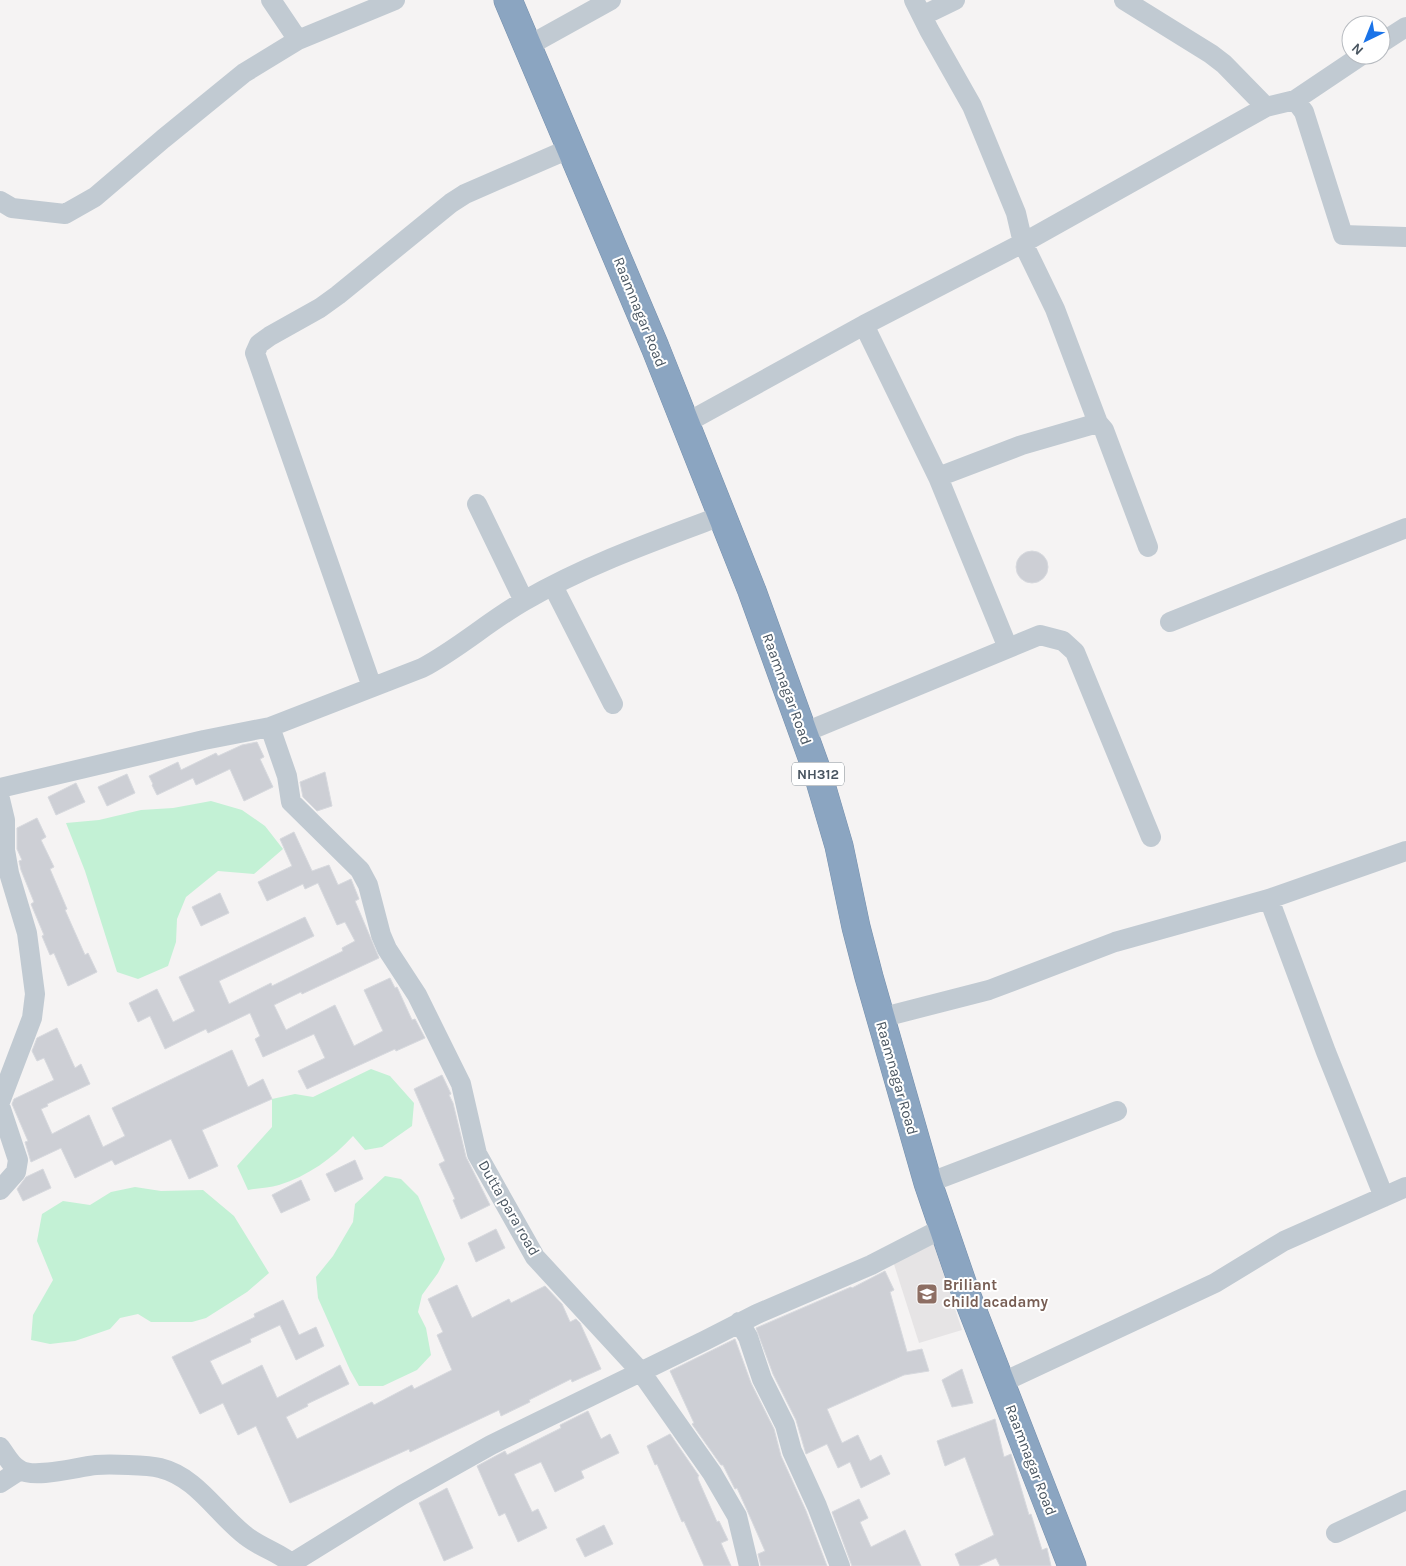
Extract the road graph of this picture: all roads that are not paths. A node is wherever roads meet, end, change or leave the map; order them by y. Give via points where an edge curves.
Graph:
1 (271, 0) edge
2 (394, 0) edge
3 (508, 0) edge
4 (611, 0) edge
5 (955, 0) edge
6 (1124, 0) edge
7 (918, 8) edge
8 (1406, 27) edge
9 (1391, 37) edge
10 (298, 40) junction
11 (528, 46) junction
12 (1347, 65) edge
13 (1295, 100) junction
14 (1266, 108) junction
15 (571, 148) junction
16 (0, 201) edge
17 (1406, 237) edge
18 (1023, 243) junction
19 (864, 325) junction
20 (1098, 423) junction
21 (686, 424) junction
22 (938, 477) junction
23 (477, 504) dead end
24 (721, 516) junction
25 (1406, 528) edge
26 (1148, 547) dead end
27 (553, 586) junction
28 (524, 601) junction
29 (1170, 622) dead end
30 (1008, 648) junction
31 (372, 687) junction
32 (613, 704) dead end
33 (270, 727) junction
34 (803, 733) junction
35 (0, 788) edge
36 (0, 799) edge
37 (1151, 837) dead end
38 (1406, 851) edge
39 (1269, 899) junction
40 (880, 1018) junction
41 (0, 1102) edge
42 (0, 1106) edge
43 (1117, 1111) dead end
44 (928, 1183) junction
45 (1406, 1187) edge
46 (0, 1190) edge
47 (1384, 1197) junction
48 (943, 1228) junction
49 (739, 1322) junction
50 (641, 1372) junction
51 (1001, 1383) junction
52 (0, 1447) edge
53 (20, 1470) junction
54 (0, 1483) edge
55 (1406, 1500) edge
56 (1336, 1532) dead end
57 (293, 1564) edge
58 (749, 1566) edge
59 (840, 1566) edge
60 (1072, 1566) edge

1 - 10 street
2 - 10 street
3 - 11 highway, Raamnagar Road / NH312
4 - 11 street
5 - 7 street
6 - 14 street via 1211,54
7 - 18 street via 972,106 1016,213
8 - 9 street
10 - 16 street via 244,73 95,198 65,214 12,208
11 - 15 highway, Raamnagar Road / NH312
12 - 13 street
13 - 14 street
13 - 17 street via 1304,112 1344,235
14 - 18 street
15 - 21 highway, Raamnagar Road / NH312
15 - 31 street via 451,203 326,304 264,340 255,353
18 - 19 street
18 - 20 street via 1055,309
19 - 21 street
19 - 22 street
20 - 22 street via 1022,445
20 - 26 street via 1104,430
21 - 24 highway, Raamnagar Road / NH312
22 - 30 street
23 - 28 street
24 - 27 street via 606,560
24 - 34 highway, Raamnagar Road / NH312
25 - 29 street
27 - 28 street
27 - 32 street
28 - 31 street via 438,660
30 - 34 street
30 - 37 street via 1040,635 1063,641 1075,652
31 - 33 street
33 - 35 street
33 - 50 street, Dutta para road via 288,776 291,802 360,870 368,885 381,935 417,995 461,1084 477,1154 536,1257
34 - 40 highway, Raamnagar Road / NH312 via 840,846 856,927
36 - 41 street via 5,820 6,857 27,933 35,994 32,1018
38 - 39 street
39 - 40 street via 1115,942 989,990
39 - 47 street
40 - 44 highway, Raamnagar Road / NH312
42 - 46 street via 18,1160 16,1172
43 - 44 street
44 - 48 highway, Raamnagar Road / NH312
45 - 47 street
47 - 51 street via 1284,1241 1215,1283
48 - 49 street via 871,1265
48 - 51 highway, Raamnagar Road / NH312
49 - 50 street
49 - 59 street via 785,1425 792,1451 818,1506
50 - 57 street via 491,1445 402,1495
50 - 58 street, Dutta para road via 712,1473 737,1516
51 - 60 highway, Raamnagar Road / NH312
52 - 53 street
53 - 54 street
53 - 57 street via 35,1474 98,1465 158,1467 173,1472 194,1485 248,1538
55 - 56 street

